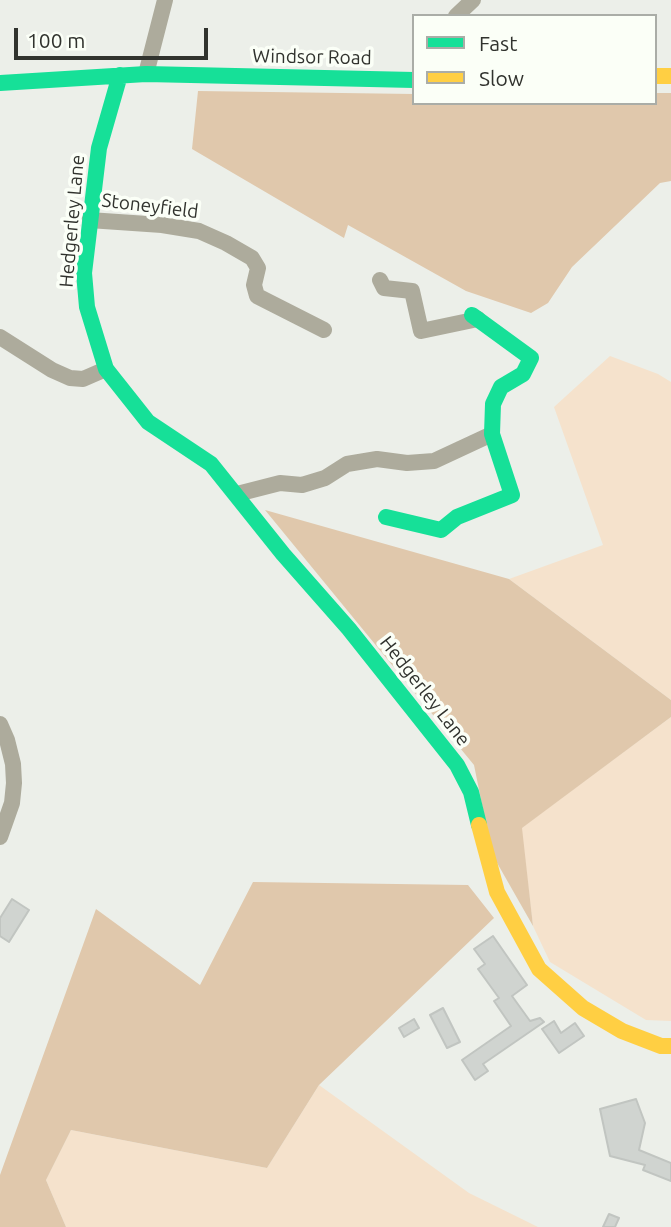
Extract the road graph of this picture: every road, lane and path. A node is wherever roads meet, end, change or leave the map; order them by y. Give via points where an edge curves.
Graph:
1 (165, 0) edge
2 (473, 0) edge
3 (458, 14) edge
4 (146, 74) junction
5 (120, 75) junction
6 (412, 80) edge
7 (0, 83) edge
8 (89, 220) junction
9 (380, 279) dead end
10 (324, 330) dead end
11 (0, 337) edge
12 (106, 369) junction
13 (492, 434) junction
14 (237, 494) junction
15 (386, 517) dead end
16 (0, 724) edge
17 (0, 837) edge
18 (671, 1046) edge

1 - 4 street
2 - 3 street
4 - 5 street, Windsor Road
4 - 6 street, Windsor Road
5 - 7 street, Windsor Road
5 - 8 street, Hedgerley Lane via 99,148
8 - 10 street, Stoneyfield via 198,231 226,243 252,258 258,268 257,296
8 - 12 street, Hedgerley Lane via 86,307
9 - 13 street via 384,288 412,291 421,331 475,317 531,358 523,374 501,387 493,404
11 - 12 street via 69,378 83,379
12 - 14 street, Hedgerley Lane via 148,422 211,464
13 - 14 street via 434,461 377,459 347,464 302,485 280,483
13 - 15 street via 512,495 457,517 441,530
14 - 18 street, Hedgerley Lane via 457,765 471,792 496,892 539,969 583,1008 622,1031
16 - 17 street via 14,783

